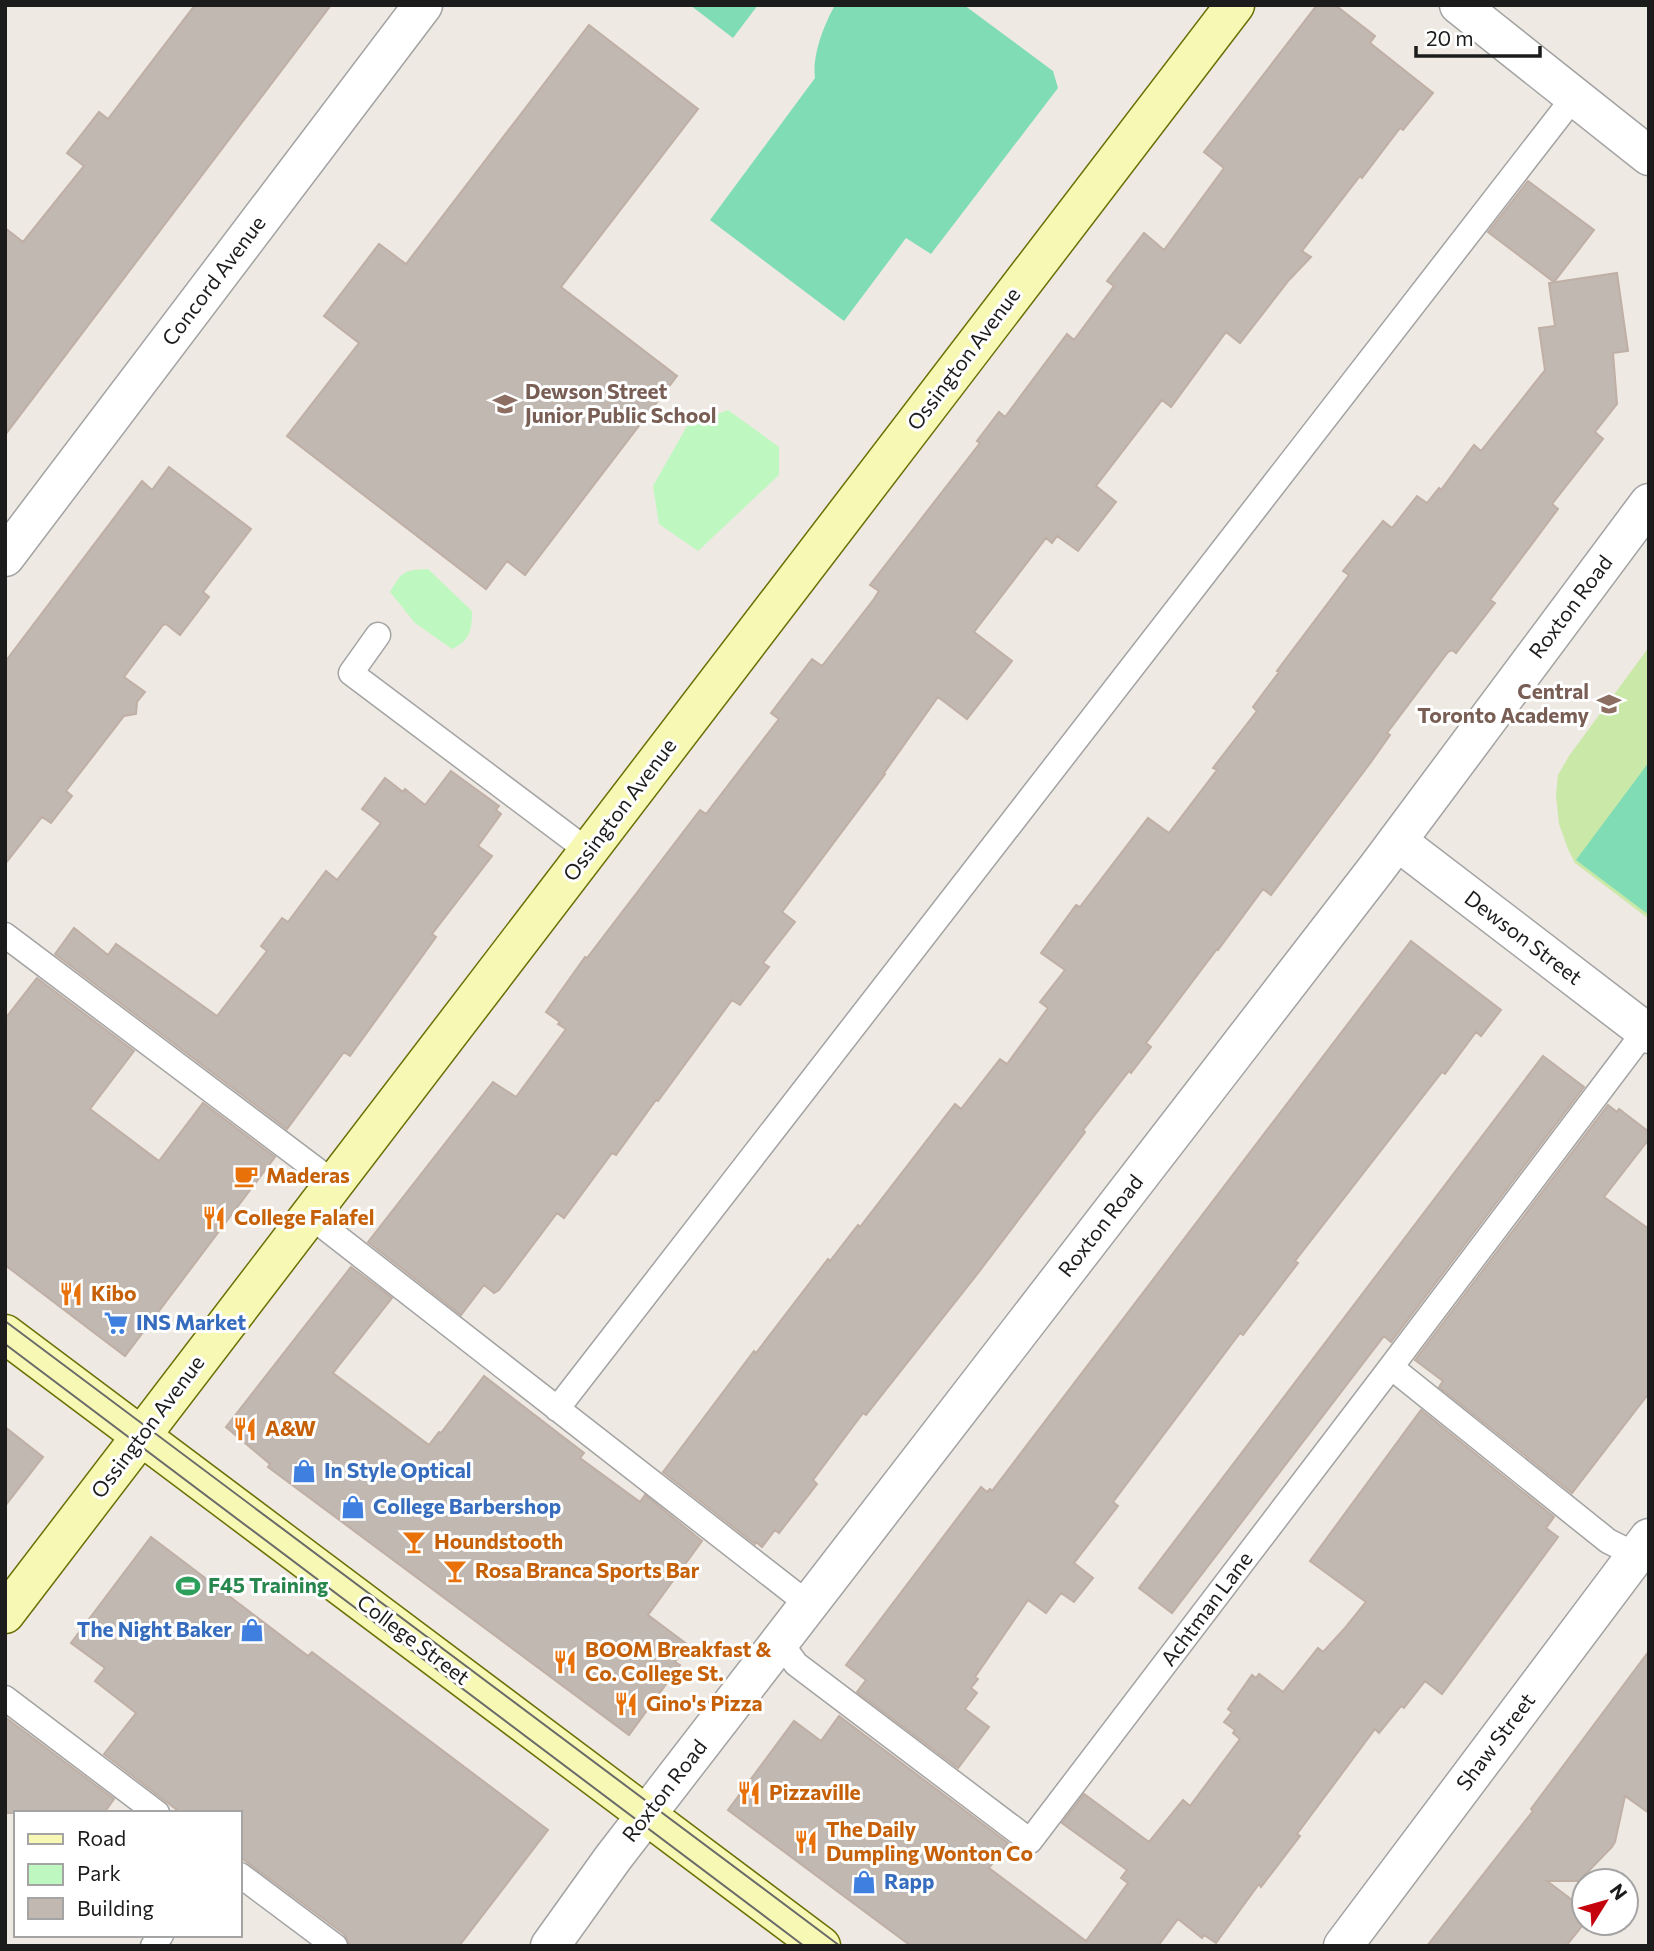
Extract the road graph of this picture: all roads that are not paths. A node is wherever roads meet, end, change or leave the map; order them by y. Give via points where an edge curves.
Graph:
1 (423, 5) edge
2 (1235, 5) edge
3 (1460, 5) edge
4 (1574, 97) junction
5 (1649, 156) edge
6 (1649, 503) edge
7 (5, 557) edge
8 (378, 635) dead end
9 (1397, 841) junction
10 (588, 851) junction
11 (5, 935) edge
12 (1647, 1033) edge
13 (334, 1183) junction
14 (309, 1215) junction
15 (5, 1334) edge
16 (1391, 1367) junction
17 (557, 1409) junction
18 (142, 1434) junction
19 (1642, 1546) edge
20 (808, 1604) junction
21 (5, 1614) edge
22 (780, 1642) junction
23 (5, 1698) edge
24 (154, 1811) edge
25 (646, 1816) junction
26 (242, 1877) edge
27 (334, 1946) edge
28 (550, 1946) edge
29 (821, 1946) edge
30 (1343, 1946) edge

1 - 7 street, Concord Avenue
2 - 10 street, Ossington Avenue
3 - 4 street
4 - 5 street
4 - 17 lane
6 - 9 street, Roxton Road
8 - 10 lane via 351,673
9 - 12 street, Dewson Street
9 - 20 street, Roxton Road
10 - 13 street, Ossington Avenue
11 - 13 lane
12 - 16 lane
13 - 14 street, Ossington Avenue
14 - 17 lane
14 - 18 street, Ossington Avenue
15 - 18 street, College Street
16 - 19 lane via 1608,1541
16 - 22 lane, Achtman Lane via 1030,1841 796,1664
17 - 20 lane
18 - 21 street, Ossington Avenue
18 - 25 street, College Street
19 - 30 street, Shaw Street
20 - 22 street, Roxton Road
22 - 25 street, Roxton Road
23 - 24 lane
25 - 28 street, Roxton Road
25 - 29 street, College Street
26 - 27 lane

